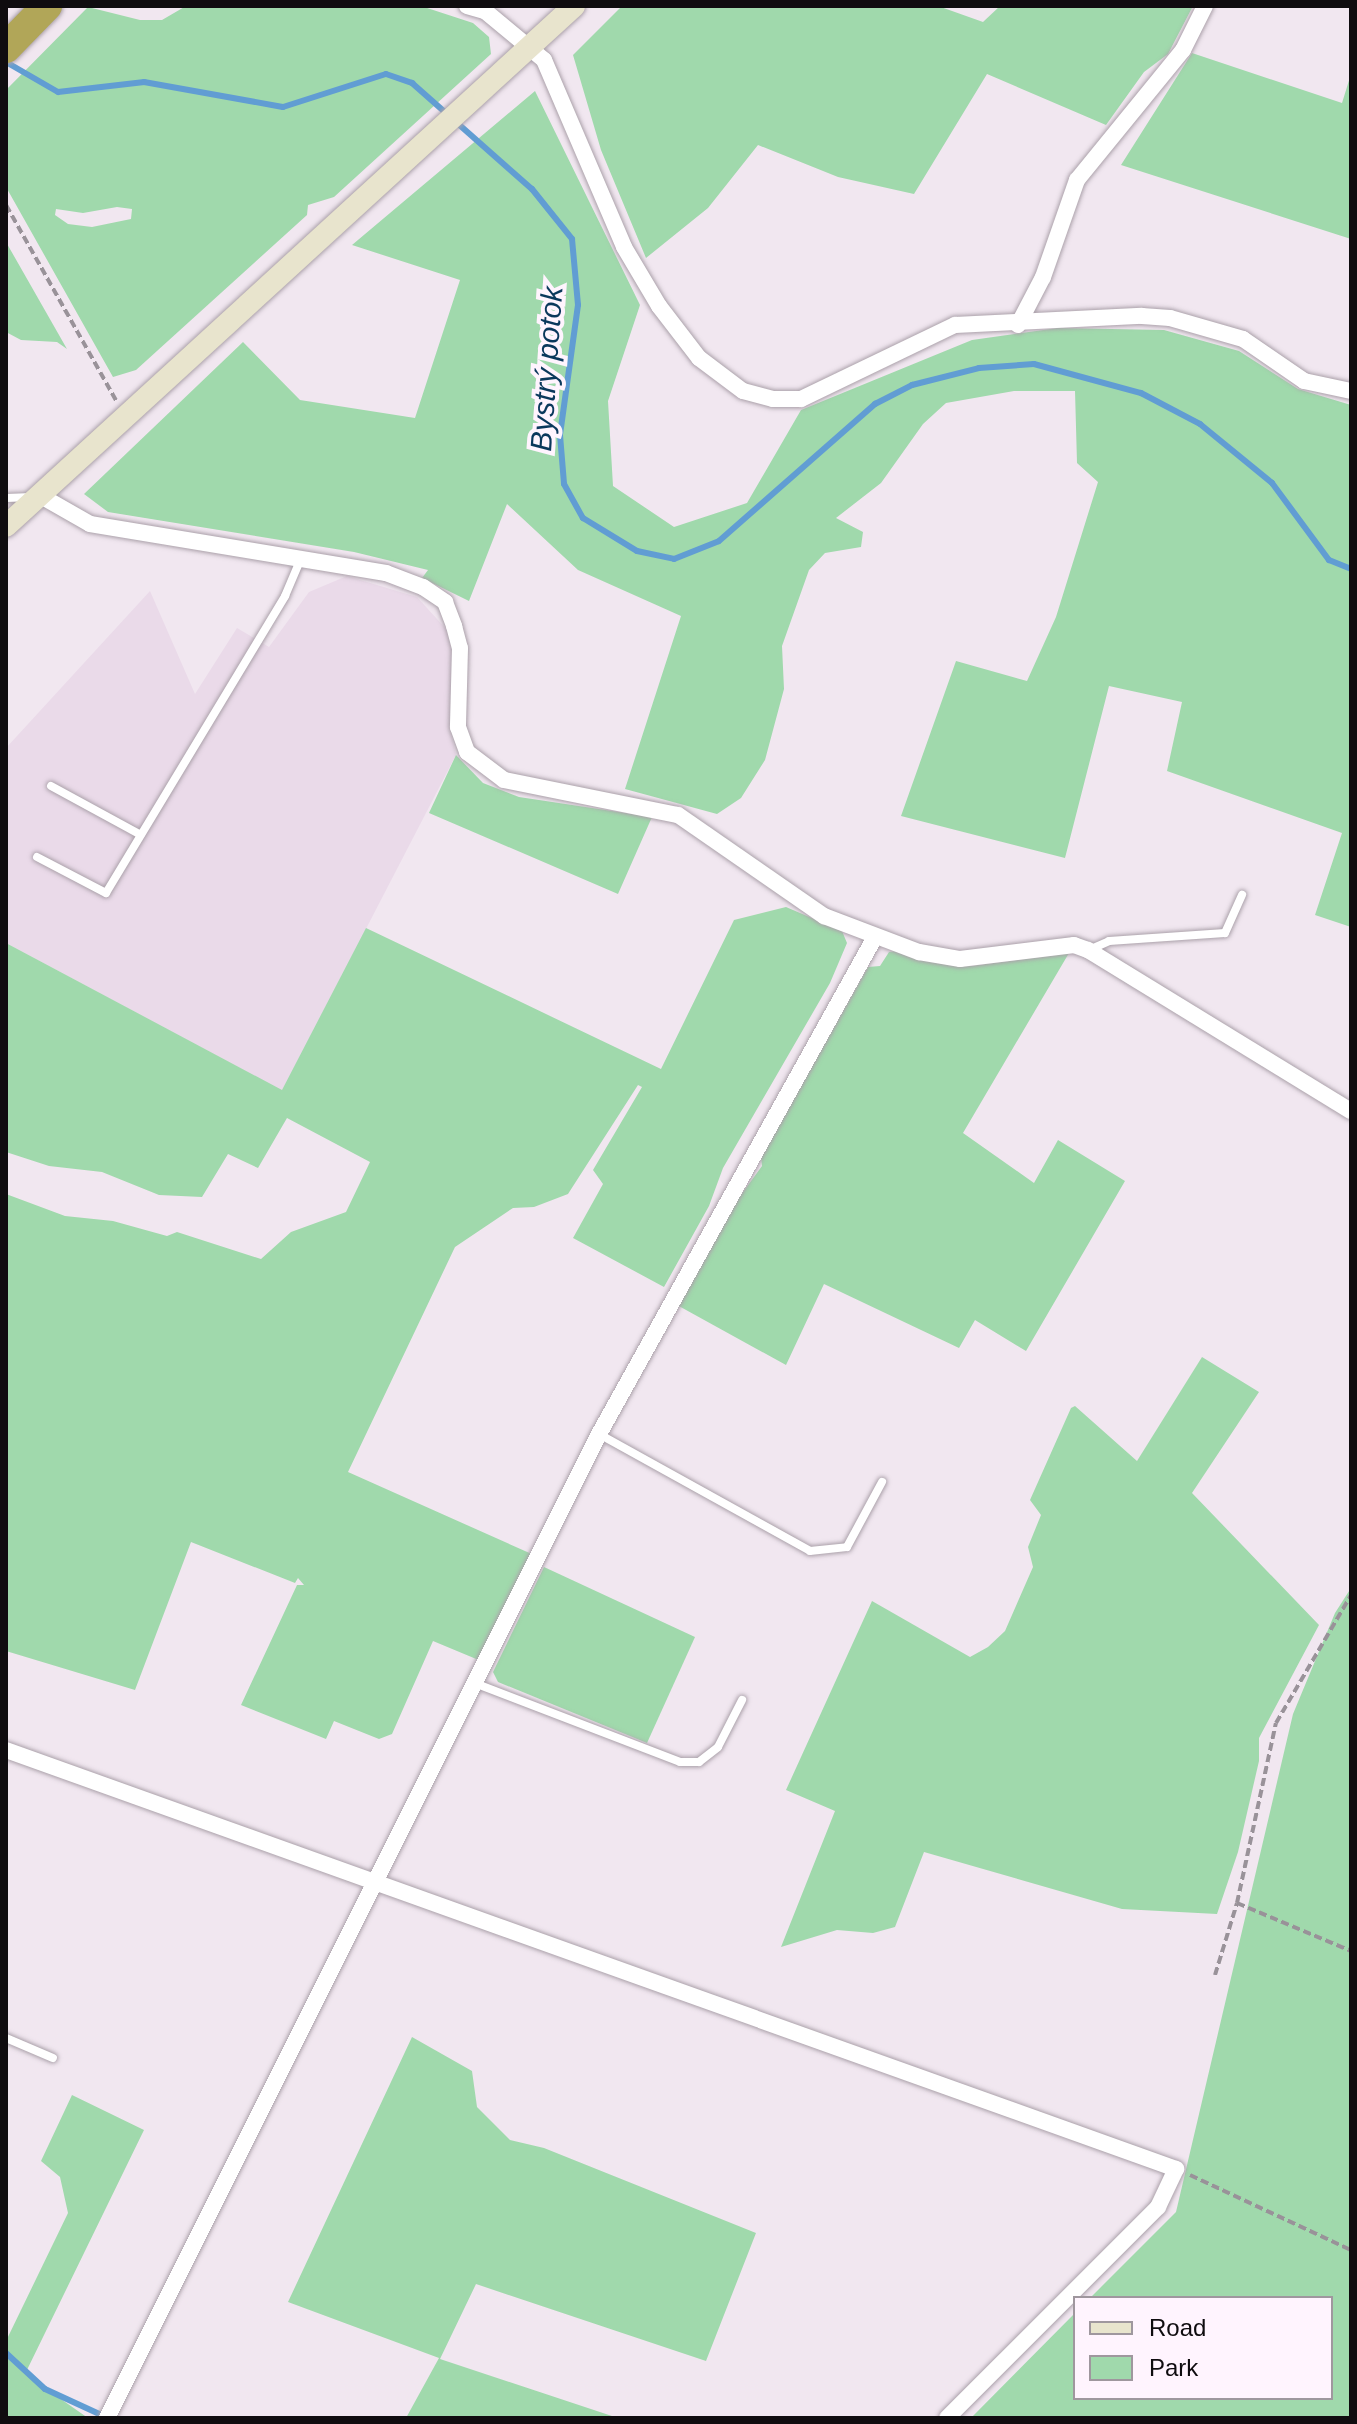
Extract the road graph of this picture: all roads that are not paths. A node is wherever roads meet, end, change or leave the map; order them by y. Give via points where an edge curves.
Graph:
1 (47, 6) edge
2 (467, 6) edge
3 (574, 6) edge
4 (1205, 6) edge
5 (531, 47) junction
6 (6, 48) edge
7 (1018, 325) junction
8 (1351, 391) edge
9 (41, 496) junction
10 (6, 498) edge
11 (6, 526) edge
12 (300, 560) junction
13 (51, 786) dead end
14 (141, 835) junction
15 (37, 857) dead end
16 (1242, 895) dead end
17 (875, 937) junction
18 (1088, 950) junction
19 (1351, 1111) edge
20 (599, 1434) junction
21 (882, 1482) dead end
22 (477, 1684) junction
23 (742, 1700) dead end
24 (6, 1750) edge
25 (377, 1883) junction
26 (6, 2038) edge
27 (53, 2058) dead end
28 (107, 2418) edge
29 (947, 2418) edge

1 - 6 highway
2 - 5 street via 485,11
3 - 5 main road
4 - 7 street via 1183,50 1077,180 1043,277
5 - 7 street via 544,60 624,247 659,306 719,378 773,399 801,399 955,325
5 - 9 main road
7 - 8 street via 1170,318 1243,339 1304,381
9 - 10 lane
9 - 11 main road
9 - 12 street via 90,524
12 - 14 lane via 285,596
12 - 17 street via 386,573 445,602 460,648 458,727 467,752 488,770 530,787 653,806 678,815 781,891
13 - 14 lane
14 - 15 lane via 106,893
16 - 18 lane via 1225,933 1109,941
17 - 18 street via 960,959 1074,945
17 - 20 street
18 - 19 street
20 - 21 lane via 810,1551 847,1547
20 - 22 street
22 - 23 lane via 680,1762 699,1762 718,1747
22 - 25 street
24 - 25 street
25 - 28 street
25 - 29 street via 1176,2169 1158,2207
26 - 27 lane

